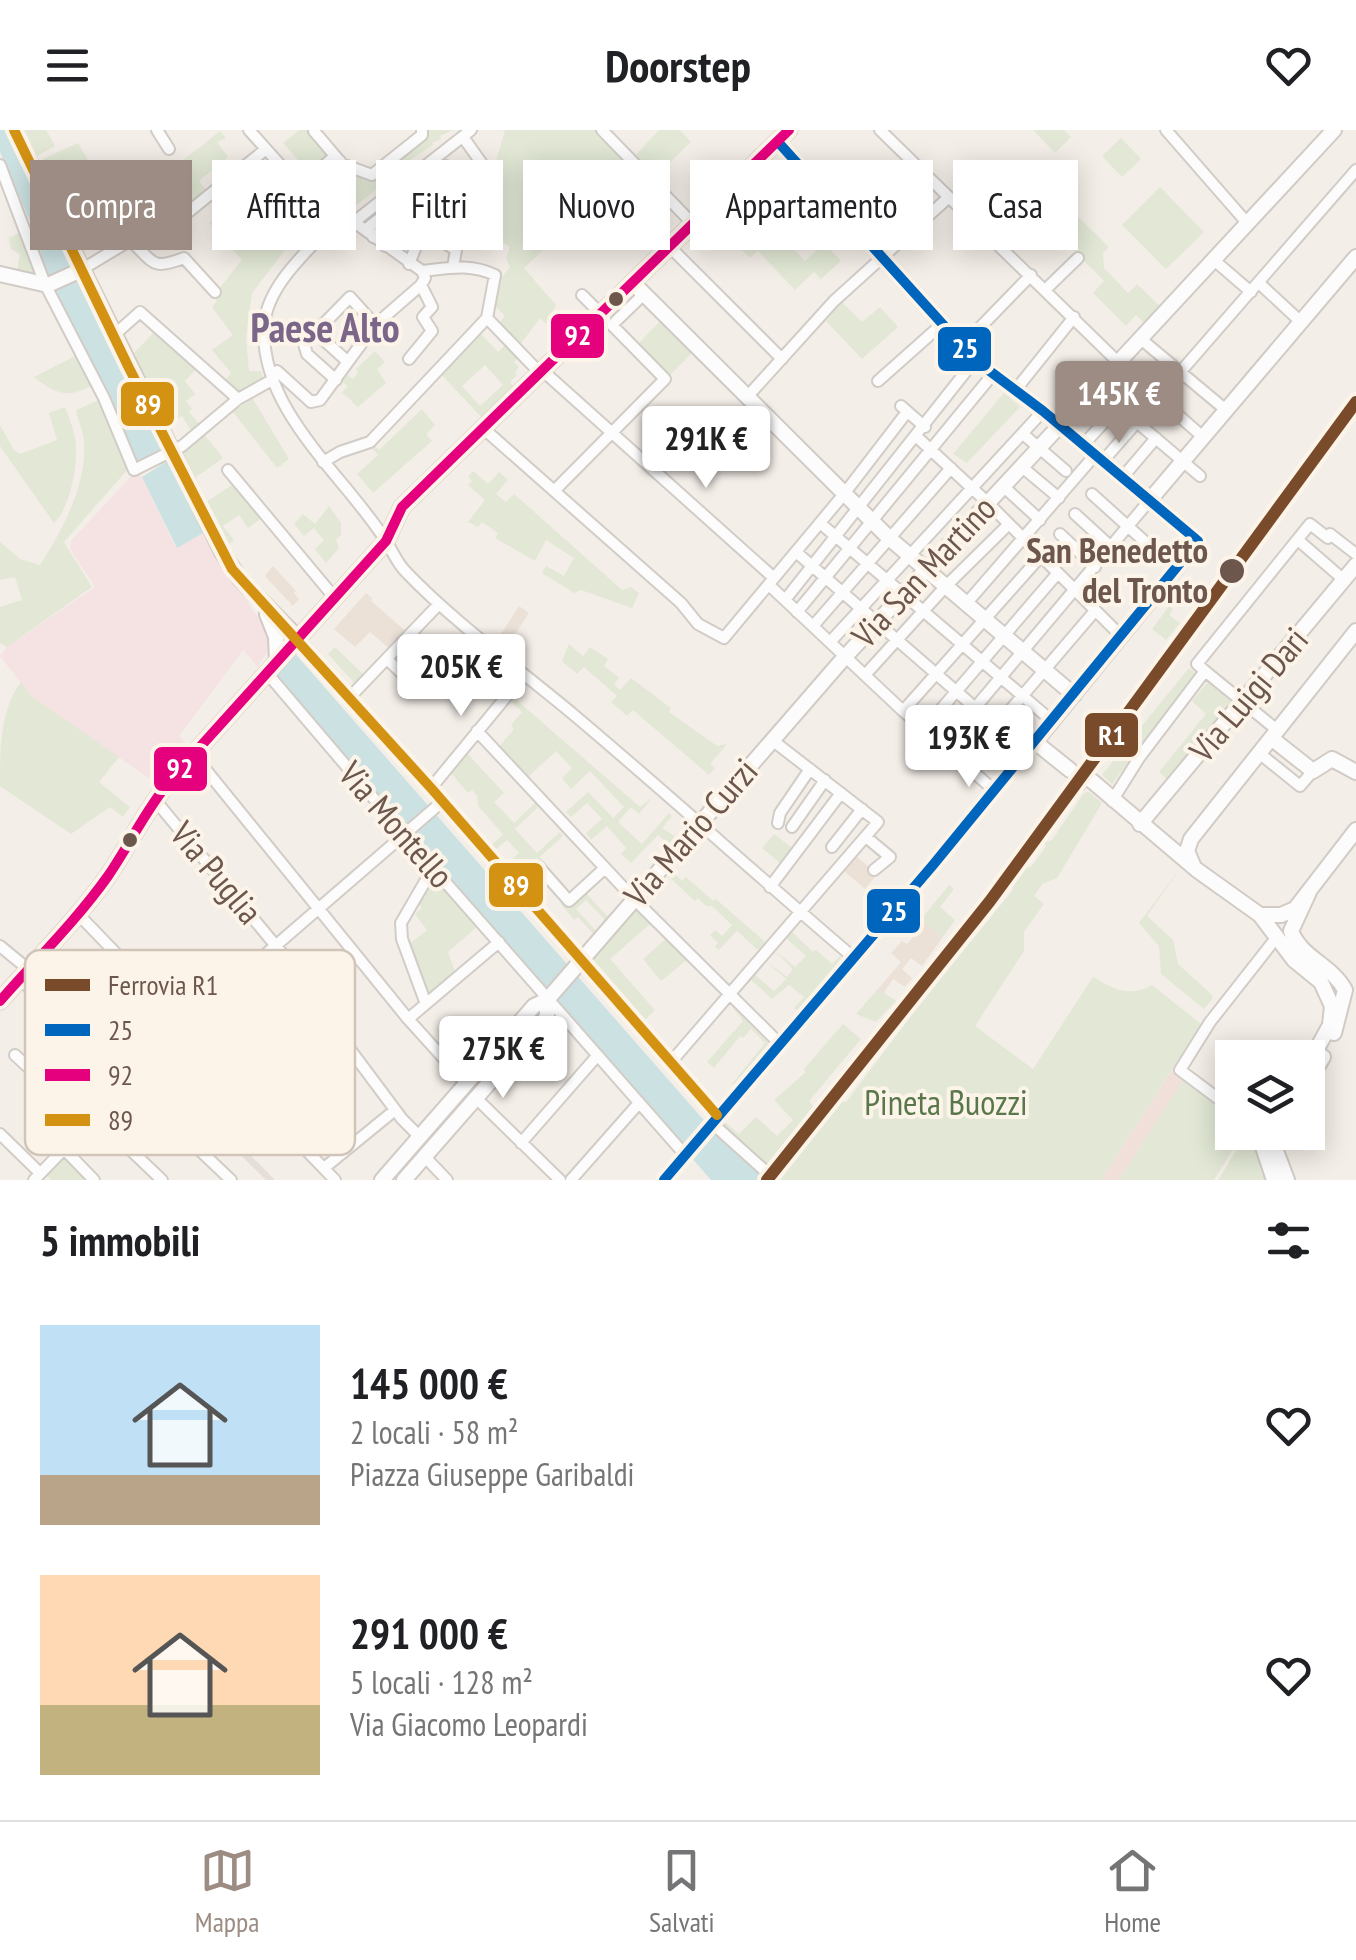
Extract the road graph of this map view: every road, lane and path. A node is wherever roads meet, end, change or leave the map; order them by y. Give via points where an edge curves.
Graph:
1 (14, 130) edge
2 (157, 130) edge
3 (249, 130) edge
4 (314, 130) edge
5 (422, 130) edge
6 (602, 130) edge
7 (880, 130) edge
8 (1166, 130) edge
9 (1327, 132) edge
10 (467, 134) edge
11 (783, 136) edge
12 (169, 149) dead end
13 (266, 149) junction
14 (337, 158) joint
15 (276, 160) edge
16 (448, 160) edge
17 (481, 160) edge
18 (758, 160) edge
19 (0, 165) edge
20 (1356, 170) edge
21 (949, 197) junction
22 (192, 209) edge
23 (690, 220) edge
24 (356, 224) edge
25 (690, 224) edge
26 (1248, 224) junction
27 (376, 229) edge
28 (369, 234) junction
29 (376, 239) edge
30 (670, 245) edge
31 (670, 247) edge
32 (115, 250) edge
33 (142, 250) edge
34 (308, 250) edge
35 (390, 250) edge
36 (413, 250) edge
37 (456, 250) edge
38 (666, 250) edge
39 (882, 257) junction
40 (1356, 257) edge
41 (1078, 258) dead end
42 (1215, 262) junction
43 (409, 264) junction
44 (453, 267) junction
45 (78, 271) junction
46 (422, 271) junction
47 (0, 274) edge
48 (1030, 275) junction
49 (46, 284) junction
50 (421, 284) junction
51 (639, 288) junction
52 (1255, 288) junction
53 (1045, 290) junction
54 (215, 292) dead end
55 (582, 295) dead end
56 (1074, 317) junction
57 (487, 318) junction
58 (607, 320) junction
59 (1301, 322) junction
60 (375, 325) junction
61 (942, 325) junction
62 (316, 332) junction
63 (113, 336) junction
64 (1142, 340) junction
65 (962, 346) junction
66 (409, 359) dead end
67 (782, 359) junction
68 (975, 360) junction
69 (347, 361) junction
70 (1120, 364) junction
71 (542, 372) junction
72 (1181, 373) junction
73 (993, 374) junction
74 (272, 380) junction
75 (336, 380) junction
76 (878, 381) dead end
77 (1098, 388) junction
78 (1014, 392) junction
79 (747, 397) junction
80 (1159, 398) junction
81 (238, 399) junction
82 (1119, 406) junction
83 (1226, 410) junction
84 (1043, 412) junction
85 (1138, 422) junction
86 (1060, 426) junction
87 (925, 427) junction
88 (484, 428) junction
89 (611, 434) junction
90 (1024, 434) junction
91 (917, 437) junction
92 (1204, 437) junction
93 (1156, 438) junction
94 (1041, 448) junction
95 (930, 450) junction
96 (167, 454) junction
97 (1094, 454) junction
98 (1183, 461) junction
99 (323, 462) junction
100 (1022, 466) junction
101 (951, 468) junction
102 (228, 470) dead end
103 (1066, 471) dead end
104 (1200, 476) dead end
105 (1122, 478) junction
106 (1004, 486) junction
107 (972, 488) junction
108 (556, 490) junction
109 (844, 494) junction
110 (1092, 494) dead end
111 (1059, 498) junction
112 (1149, 501) junction
113 (988, 503) junction
114 (860, 509) junction
115 (1075, 514) dead end
116 (1040, 520) junction
117 (873, 522) junction
118 (820, 523) junction
119 (1009, 524) junction
120 (1127, 526) junction
121 (381, 534) junction
122 (1060, 534) dead end
123 (837, 537) junction
124 (889, 538) junction
125 (1025, 540) junction
126 (1298, 540) junction
127 (1110, 546) junction
128 (1152, 548) dead end
129 (851, 549) junction
130 (796, 552) junction
131 (1356, 554) edge
132 (908, 555) junction
133 (1040, 556) junction
134 (868, 563) junction
135 (1356, 565) edge
136 (813, 566) junction
137 (1095, 567) junction
138 (926, 569) junction
139 (1057, 574) junction
140 (827, 577) junction
141 (887, 580) junction
142 (1344, 580) junction
143 (771, 582) junction
144 (946, 586) junction
145 (843, 592) junction
146 (1074, 592) junction
147 (902, 594) junction
148 (334, 597) junction
149 (259, 600) junction
150 (785, 600) junction
151 (439, 604) junction
152 (966, 604) junction
153 (860, 608) junction
154 (924, 611) junction
155 (798, 612) junction
156 (1094, 612) junction
157 (984, 619) junction
158 (876, 623) junction
159 (812, 626) junction
160 (1356, 631) edge
161 (1003, 635) junction
162 (1121, 636) junction
163 (298, 638) junction
164 (896, 641) junction
165 (830, 642) junction
166 (962, 644) junction
167 (1022, 650) junction
168 (845, 656) junction
169 (387, 659) junction
170 (982, 660) junction
171 (272, 667) junction
172 (1044, 670) junction
173 (1204, 671) junction
174 (935, 674) junction
175 (524, 675) junction
176 (865, 675) junction
177 (1000, 676) junction
178 (419, 690) dead end
179 (956, 692) junction
180 (1074, 695) junction
181 (1023, 696) junction
182 (350, 697) junction
183 (1243, 702) junction
184 (802, 706) joint
185 (973, 707) junction
186 (903, 711) junction
187 (1052, 721) junction
188 (997, 727) junction
189 (924, 729) junction
190 (478, 730) junction
191 (1274, 734) junction
192 (772, 740) junction
193 (942, 746) junction
194 (1036, 748) junction
195 (1259, 753) junction
196 (192, 754) junction
197 (964, 764) junction
198 (1072, 768) tunnel mouth
199 (810, 769) junction
200 (1313, 771) junction
201 (1356, 772) edge
202 (824, 780) junction
203 (1090, 784) tunnel mouth
204 (432, 788) junction
205 (994, 790) junction
206 (841, 793) junction
207 (154, 800) junction
208 (1112, 802) junction
209 (438, 804) junction
210 (862, 809) junction
211 (778, 823) dead end
212 (1140, 824) junction
213 (699, 825) junction
214 (792, 827) dead end
215 (1356, 830) edge
216 (406, 833) junction
217 (866, 837) junction
218 (1191, 839) junction
219 (1168, 846) junction
220 (832, 847) dead end
221 (432, 868) junction
222 (539, 868) dead end
223 (605, 868) junction
224 (874, 870) dead end
225 (1197, 870) junction
226 (770, 887) junction
227 (1309, 892) junction
228 (635, 900) junction
229 (319, 908) junction
230 (801, 913) junction
231 (78, 914) junction
232 (1260, 914) junction
233 (1276, 938) junction
234 (499, 942) junction
235 (276, 944) junction
236 (0, 946) edge
237 (1297, 946) junction
238 (46, 950) edge
239 (113, 950) edge
240 (269, 950) edge
241 (281, 950) edge
242 (353, 950) edge
243 (355, 953) edge
244 (854, 958) junction
245 (578, 965) junction
246 (24, 974) joint
247 (730, 994) junction
248 (548, 998) junction
249 (0, 1001) edge
250 (426, 1004) junction
251 (408, 1019) junction
252 (1322, 1040) edge
253 (780, 1044) junction
254 (1325, 1053) edge
255 (15, 1055) dead end
256 (355, 1056) edge
257 (598, 1056) junction
258 (671, 1062) junction
259 (25, 1063) edge
260 (466, 1084) junction
261 (1215, 1096) edge
262 (476, 1098) junction
263 (639, 1103) junction
264 (395, 1110) junction
265 (715, 1119) junction
266 (0, 1134) edge
267 (420, 1136) junction
268 (355, 1143) edge
269 (521, 1143) junction
270 (1264, 1150) edge
271 (1276, 1150) edge
272 (58, 1155) edge
273 (70, 1155) edge
274 (133, 1155) edge
275 (205, 1155) edge
276 (311, 1155) edge
277 (340, 1155) edge
278 (686, 1156) junction
279 (425, 1157) junction
280 (324, 1168) junction
281 (763, 1169) dead end
282 (37, 1177) edge
283 (94, 1180) edge
284 (162, 1180) edge
285 (231, 1180) edge
286 (335, 1180) edge
287 (382, 1180) edge
288 (404, 1180) edge
289 (446, 1180) edge
290 (560, 1180) edge
291 (571, 1180) edge
292 (664, 1180) edge
293 (1274, 1180) edge
294 (1287, 1180) edge

1 - 45 street
2 - 12 street
3 - 13 street
4 - 14 street
5 - 14 street via 372,175
6 - 23 street
7 - 21 street
8 - 26 street
9 - 26 street, Via San Martino
10 - 16 street
10 - 17 street
11 - 18 main road
11 - 39 street
13 - 15 street
13 - 22 street
19 - 49 street
20 - 52 street
21 - 39 street
21 - 48 street
24 - 28 street
25 - 30 main road
26 - 42 street, Via San Martino
27 - 28 street
28 - 29 street
31 - 67 street
32 - 45 street
33 - 54 street via 166,267 184,258
34 - 74 street via 266,303 263,333
35 - 43 street
36 - 43 street
37 - 44 street
38 - 51 main road
39 - 61 street
39 - 67 street
40 - 59 street
41 - 53 street
42 - 52 street
42 - 64 street, Via San Martino
43 - 46 street
44 - 46 street
44 - 57 street via 495,275
45 - 49 street
45 - 63 street
46 - 50 street
47 - 49 street
48 - 53 street
48 - 65 street
49 - 96 street via 137,468
50 - 60 street
50 - 66 street via 432,306 423,317 432,331
51 - 58 main road
51 - 79 street
52 - 59 street
52 - 72 street
53 - 56 street
55 - 58 street
56 - 70 street
56 - 78 street
57 - 71 street
57 - 99 street via 370,442
58 - 71 main road
58 - 89 street via 665,380
59 - 83 street
60 - 62 street via 350,297
60 - 69 street
61 - 65 street
61 - 76 street
62 - 69 street
62 - 75 street via 304,344 307,354
63 - 81 street via 140,312
63 - 96 street
64 - 70 street, Via San Martino
64 - 72 street
65 - 68 street
67 - 79 street
68 - 73 street
68 - 87 street
69 - 75 street
70 - 77 street, Via San Martino
70 - 80 street
71 - 88 main road
71 - 89 street
72 - 80 street
72 - 83 street
73 - 78 street
73 - 95 street
74 - 75 street via 277,371 311,402
74 - 81 street
74 - 99 street
77 - 82 street
77 - 86 street, Via San Martino
78 - 84 street
79 - 109 street
80 - 85 street
80 - 92 street
81 - 96 street
82 - 85 street
82 - 97 street
83 - 92 street
84 - 86 street
84 - 90 street
85 - 93 street
85 - 97 street
86 - 94 street, Via San Martino
86 - 97 street
87 - 91 street
87 - 109 street via 904,409
88 - 108 street
88 - 121 main road
89 - 108 street
89 - 143 street
90 - 94 street
90 - 107 street
91 - 95 street
91 - 114 street
92 - 98 street
93 - 98 street
93 - 105 street
94 - 100 street, Via San Martino
94 - 103 street
95 - 101 street
95 - 117 street
96 - 149 street via 225,558
97 - 105 street
97 - 111 street
98 - 104 street
98 - 112 street
99 - 121 street
100 - 106 street, Via San Martino
100 - 111 street
101 - 107 street
101 - 124 street
102 - 148 street
105 - 112 street
106 - 113 street, Via San Martino
106 - 116 street
107 - 113 street
107 - 132 street
108 - 143 street via 698,624 724,638
109 - 114 street
109 - 118 street
110 - 120 street
111 - 116 street
112 - 120 street
112 - 162 street via 1198,541
113 - 119 street
113 - 138 street, Via San Martino
114 - 117 street
114 - 123 street
115 - 127 street
116 - 125 street
117 - 124 street
117 - 129 street
118 - 123 street
118 - 130 street
119 - 125 street
119 - 144 street
120 - 127 street
120 - 128 street
121 - 148 main road
121 - 151 street via 396,560
122 - 137 street
123 - 129 street
123 - 136 street
124 - 132 street
124 - 134 street
125 - 133 street
125 - 152 street
126 - 131 street via 1310,524
126 - 142 street
126 - 173 street via 1197,664
127 - 137 street
129 - 134 street
129 - 140 street
130 - 136 street
130 - 143 street
132 - 138 street
132 - 141 street
133 - 139 street
133 - 157 street
134 - 141 street
134 - 145 street
135 - 142 street, Via Luigi Dari
136 - 140 street
136 - 150 street
137 - 146 street
138 - 144 street
138 - 147 street, Via San Martino
139 - 146 street
139 - 161 street
140 - 145 street
140 - 155 street
141 - 147 street
141 - 153 street
142 - 183 street, Via Luigi Dari
143 - 150 street
144 - 152 street
144 - 154 street
145 - 153 street
145 - 159 street
146 - 156 street
146 - 167 street
147 - 154 street
147 - 158 street, Via San Martino
148 - 163 main road
149 - 163 street
149 - 171 street via 275,633
150 - 155 street
151 - 169 street
151 - 175 street
152 - 157 street
153 - 158 street
153 - 165 street
154 - 164 street
154 - 166 street
155 - 159 street
156 - 162 street
156 - 172 street
157 - 161 street
157 - 166 street
158 - 164 street
158 - 168 street, Via San Martino
159 - 165 street
160 - 191 street
161 - 167 street
161 - 170 street
162 - 180 street
163 - 171 main road
163 - 182 street
164 - 174 street
164 - 176 street
165 - 168 street
166 - 170 street
166 - 174 street
167 - 172 street
167 - 177 street
168 - 176 street
168 - 184 street, Via San Martino
169 - 178 street
169 - 182 street
170 - 177 street
170 - 179 street
171 - 196 main road
171 - 216 street, Via Montello
172 - 180 street
172 - 181 street
173 - 183 street
173 - 208 street
174 - 179 street
174 - 186 street
175 - 190 street
175 - 213 street
176 - 186 street
177 - 181 street
177 - 185 street
179 - 185 street
179 - 189 street
180 - 187 street
181 - 187 street
181 - 188 street
182 - 204 street
183 - 191 street
183 - 212 street, Via Luigi Dari
184 - 192 street, Via Mario Curzi
185 - 188 street
185 - 193 street
186 - 189 street
187 - 194 street
188 - 194 street
188 - 197 street
189 - 193 street
190 - 204 street
190 - 223 street
191 - 195 street
191 - 200 street
192 - 199 street
192 - 213 street, Via Mario Curzi
193 - 197 street
194 - 198 street
194 - 205 street
195 - 200 street via 1300,786
195 - 218 street
196 - 207 main road
196 - 229 street
197 - 205 street
199 - 202 street
199 - 211 street
200 - 201 street via 1332,759
202 - 206 street
202 - 214 street
203 - 208 street
204 - 209 street
205 - 244 street
206 - 210 street
206 - 226 street
207 - 231 main road
207 - 235 street, Via Puglia
208 - 212 street
209 - 216 street
209 - 245 street
210 - 217 street via 878,822
210 - 220 street
212 - 219 street
213 - 226 street
213 - 228 street, Via Mario Curzi
215 - 227 street
216 - 221 street, Via Montello
216 - 229 street
217 - 224 street via 890,856
217 - 230 street
218 - 219 street
218 - 225 street via 1188,857
219 - 225 street
221 - 234 street, Via Montello
221 - 250 street via 401,923
222 - 223 street via 569,901
223 - 228 street
225 - 232 street
226 - 230 street
227 - 232 street via 1295,909
227 - 237 street via 1292,925
228 - 245 street, Via Mario Curzi
228 - 247 street
229 - 235 street
229 - 242 street
230 - 244 street
230 - 247 street
231 - 238 main road
231 - 239 street
232 - 233 street
233 - 237 street
233 - 252 street via 1321,982 1332,1006
233 - 261 street via 1180,1070
234 - 248 street, Via Montello
234 - 250 street
235 - 240 street
235 - 241 street, Via Puglia
236 - 246 street
237 - 254 street via 1345,990
243 - 251 street
244 - 253 street
245 - 248 street, Via Mario Curzi
245 - 258 street
246 - 249 main road
247 - 253 street
247 - 258 street
248 - 257 street, Via Montello
248 - 260 street
248 - 262 street via 547,1016
250 - 251 street
251 - 260 street
253 - 265 street
255 - 259 street
256 - 264 street, Via Puglia
257 - 263 street, Via Montello
257 - 269 street
258 - 265 street
260 - 267 street
262 - 269 street
262 - 279 street
263 - 278 street, Via Montello
263 - 291 street
264 - 267 street, Via Puglia
264 - 268 street
265 - 278 street
265 - 281 street
266 - 282 street
267 - 287 street
269 - 290 street
270 - 293 street
271 - 294 street
272 - 282 street
273 - 283 street
274 - 284 street
275 - 285 street
276 - 280 street
277 - 280 street
278 - 292 street
279 - 288 street
279 - 289 street
280 - 286 street

